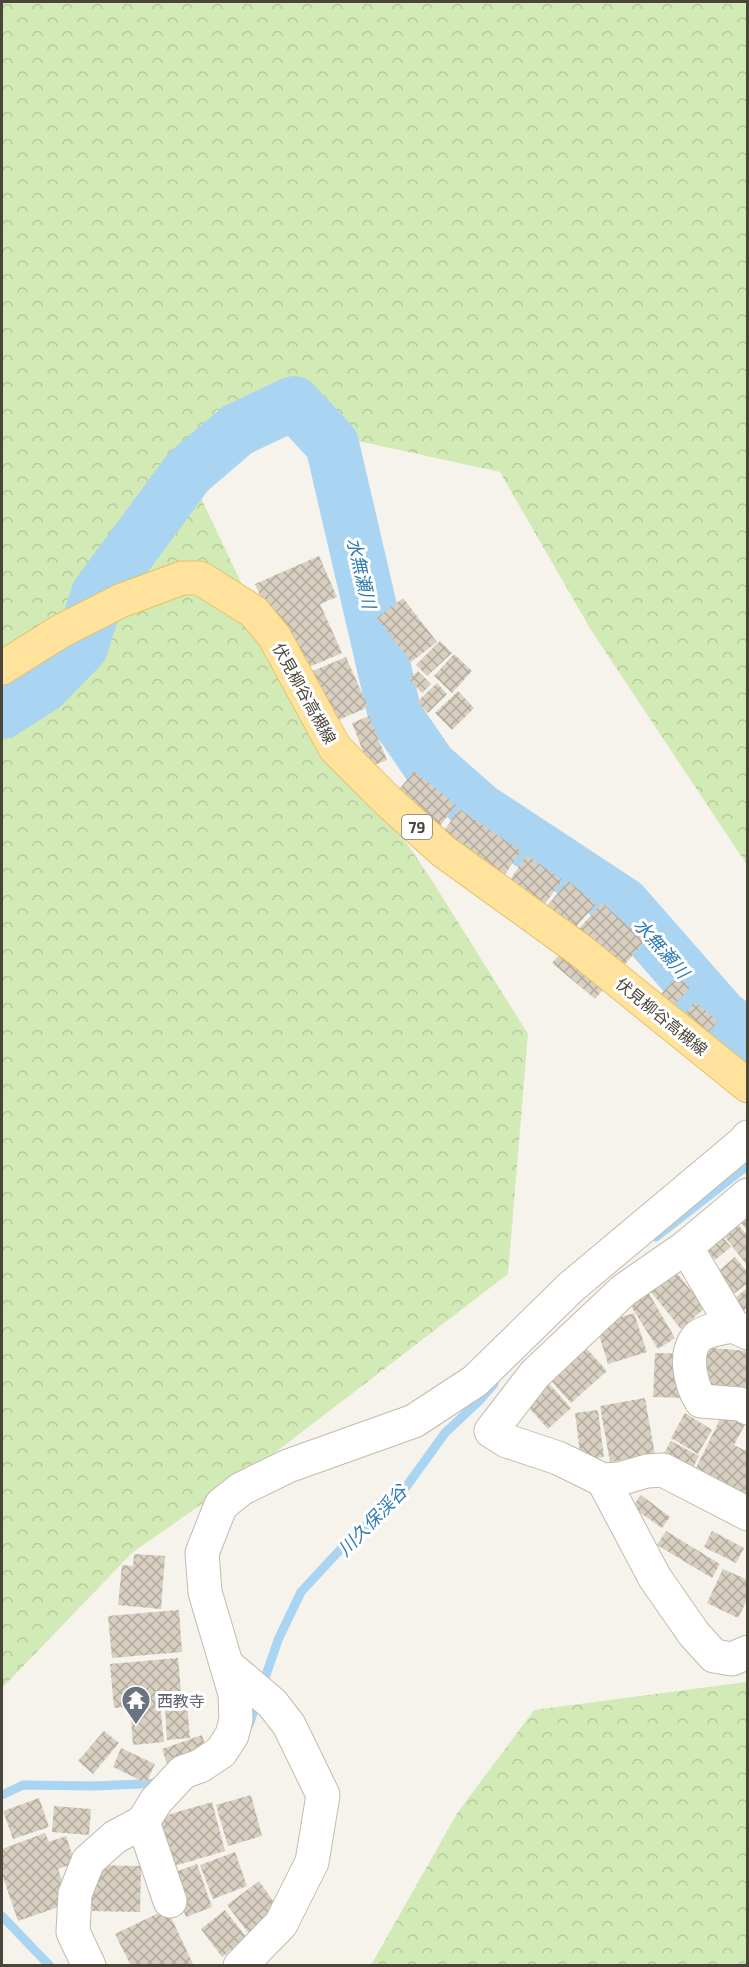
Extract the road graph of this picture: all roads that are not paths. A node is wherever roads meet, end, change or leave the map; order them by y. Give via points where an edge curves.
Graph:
1 (2, 668) edge
2 (747, 1086) edge
3 (747, 1137) edge
4 (747, 1195) edge
5 (686, 1247) junction
6 (598, 1264) junction
7 (624, 1290) junction
8 (740, 1329) edge
9 (747, 1408) edge
10 (603, 1480) junction
11 (747, 1514) edge
12 (747, 1652) edge
13 (226, 1665) junction
14 (143, 1822) junction
15 (170, 1901) dead end
16 (89, 1965) edge
17 (240, 1965) edge

1 - 2 main road, 伏見柳谷高槻線 / 79 via 61,631 120,601 182,578 200,578 254,612 274,636 335,748 387,800 443,851 580,950
3 - 6 street
4 - 5 street
5 - 7 street
5 - 8 street
6 - 7 street
6 - 13 street via 475,1381 414,1421 288,1466 221,1505 202,1553 205,1592
7 - 10 street via 535,1374 491,1431
8 - 9 street via 714,1329 698,1337 690,1351 693,1389 701,1401
10 - 11 street via 663,1470
10 - 12 street via 655,1578 701,1641 714,1656 732,1659
13 - 14 street via 235,1694 232,1735 221,1752 183,1772
13 - 17 street via 272,1702 289,1725 323,1795 312,1862 281,1924
14 - 15 street
14 - 16 street via 115,1837 88,1861 75,1894 73,1932

